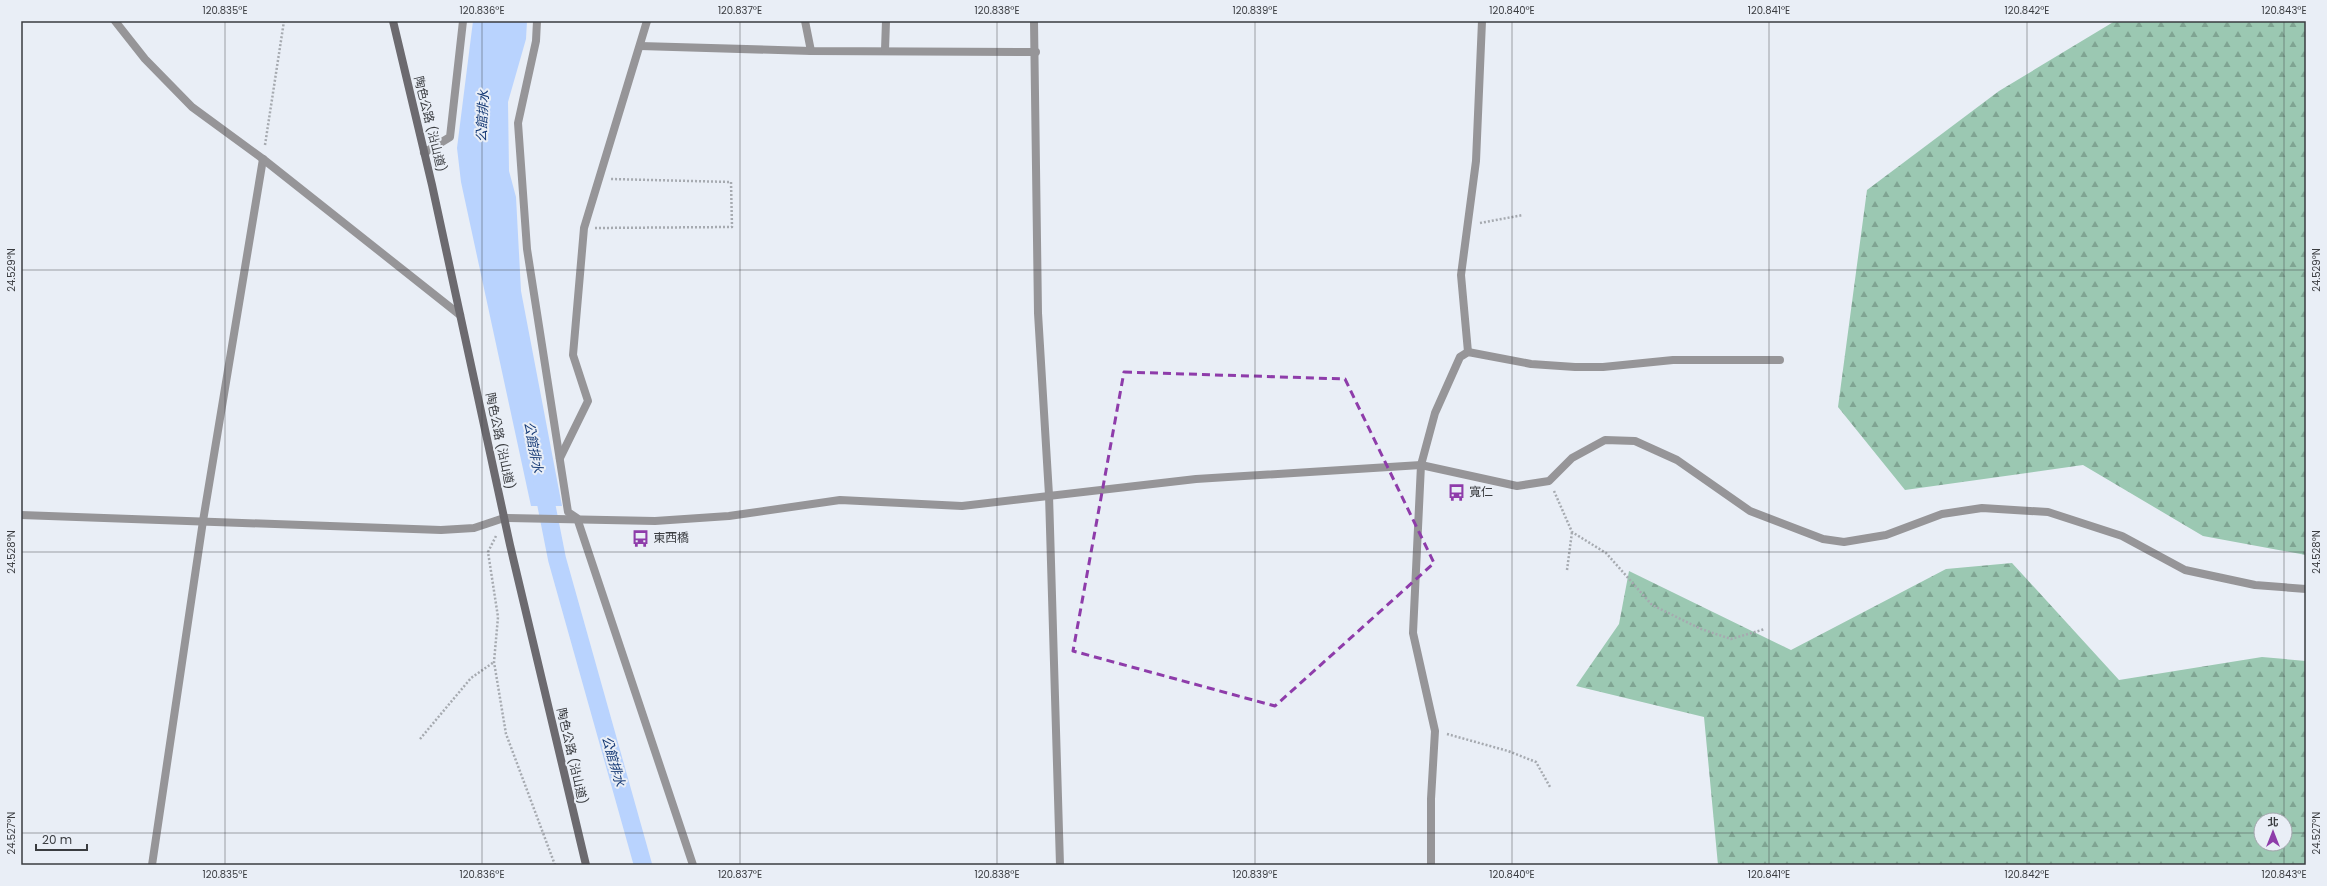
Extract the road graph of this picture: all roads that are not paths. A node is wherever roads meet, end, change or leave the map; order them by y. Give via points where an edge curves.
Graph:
1 (115, 21) edge
2 (393, 21) edge
3 (463, 21) edge
4 (537, 21) edge
5 (647, 21) edge
6 (805, 21) edge
7 (886, 21) edge
8 (1034, 21) edge
9 (1482, 21) edge
10 (640, 46) junction
11 (885, 50) junction
12 (811, 51) junction
13 (1036, 52) junction
14 (424, 153) junction
15 (263, 159) junction
16 (460, 315) junction
17 (1468, 352) junction
18 (1780, 360) dead end
19 (560, 458) junction
20 (1421, 465) junction
21 (1049, 495) junction
22 (21, 515) edge
23 (504, 518) junction
24 (577, 518) junction
25 (203, 521) junction
26 (2306, 589) edge
27 (152, 865) edge
28 (586, 865) edge
29 (693, 865) edge
30 (1060, 865) edge
31 (1431, 865) edge

1 - 15 street via 145,59 192,107
2 - 14 main road, 陶色公路 (沿山道)
3 - 14 street via 450,137
4 - 19 street via 536,41 518,124 527,249
5 - 10 street
6 - 12 street
7 - 11 street
8 - 13 street
9 - 17 street via 1476,161 1461,275
10 - 12 street
10 - 19 street via 584,228 572,355 588,401
11 - 12 street
11 - 13 street
13 - 21 street via 1038,313
14 - 16 main road, 陶色公路 (沿山道)
15 - 16 street
15 - 25 street
16 - 23 main road, 陶色公路 (沿山道)
17 - 18 street via 1530,364 1575,367 1673,360
17 - 20 street via 1460,357 1434,413
19 - 24 street via 568,512
20 - 21 street via 1196,480
20 - 26 street via 1517,486 1549,481 1572,458 1605,440 1635,441 1677,460 1750,511 1823,539 1844,542 1886,535 1942,514 1982,508 2048,512 2122,536 2185,570 2255,585
20 - 31 street via 1413,633 1435,730
21 - 24 street via 962,506 840,500 729,516 655,521
21 - 30 street
22 - 25 street
23 - 24 street
23 - 25 street via 474,528 441,530
23 - 28 main road, 陶色公路 (沿山道)
24 - 29 street
25 - 27 street

